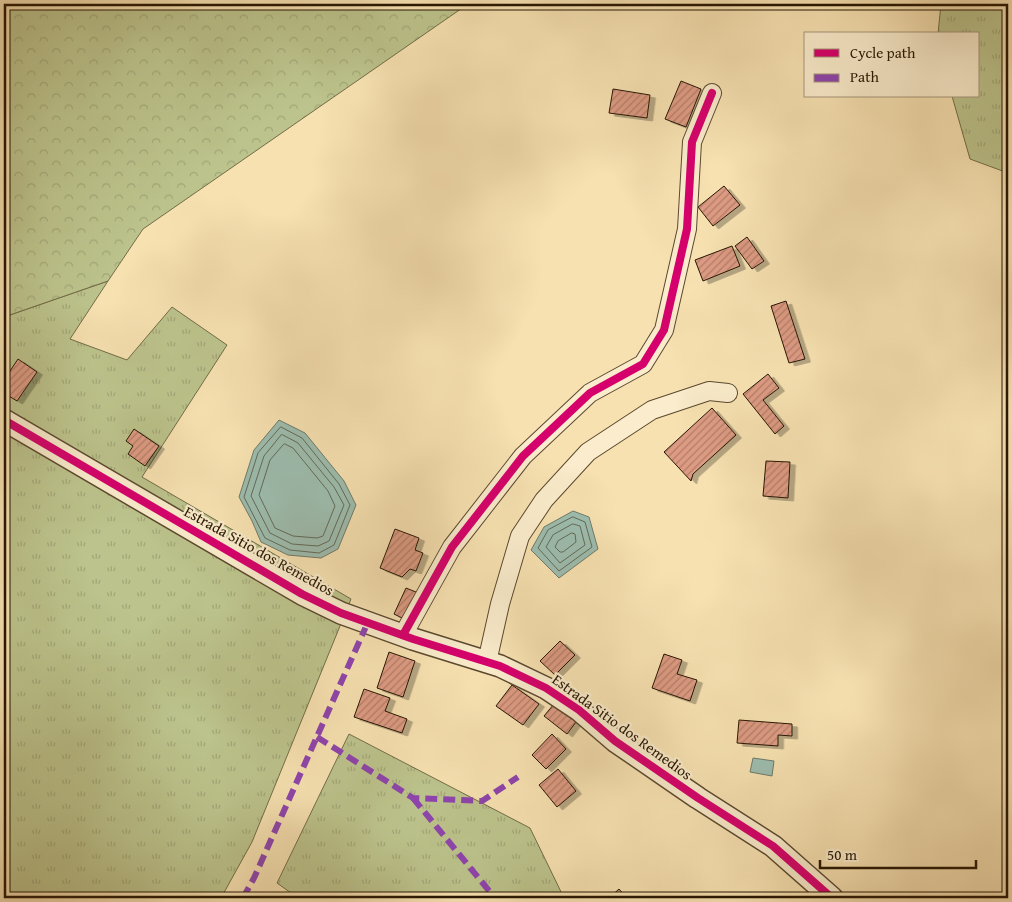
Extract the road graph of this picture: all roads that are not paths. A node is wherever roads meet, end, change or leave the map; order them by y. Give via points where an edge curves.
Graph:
1 (712, 93) dead end
2 (728, 393) dead end
3 (4, 420) edge
4 (404, 635) junction
5 (487, 662) junction
6 (832, 898) edge

1 - 4 street via 692,142 687,229 664,330 643,364 590,393 523,456 452,547
2 - 5 street via 709,391 652,410 588,452 544,500 520,536
3 - 4 street, Estrada Sitio dos Remedios via 302,594 341,613
4 - 5 street, Estrada Sitio dos Remedios
5 - 6 street, Estrada Sitio dos Remedios via 546,688 579,710 615,741 773,846

